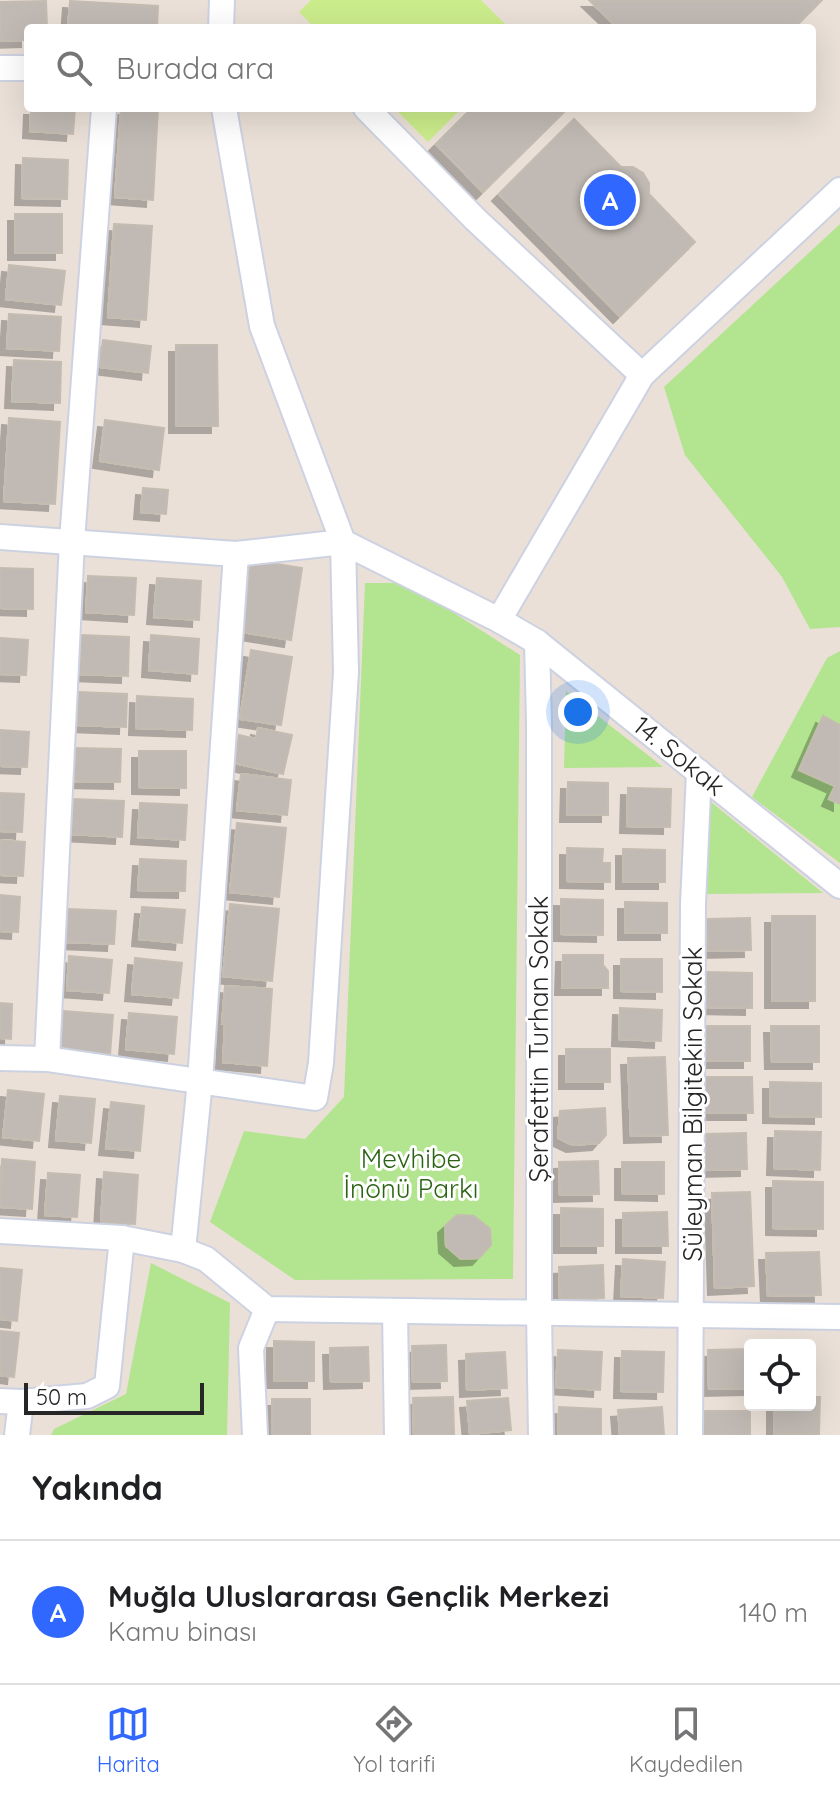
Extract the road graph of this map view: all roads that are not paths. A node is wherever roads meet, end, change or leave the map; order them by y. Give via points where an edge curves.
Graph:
1 (222, 0) edge
2 (221, 24) edge
3 (0, 68) edge
4 (24, 68) edge
5 (104, 112) edge
6 (225, 112) edge
7 (370, 112) edge
8 (840, 190) edge
9 (642, 375) junction
10 (0, 537) edge
11 (72, 541) junction
12 (343, 542) junction
13 (236, 554) junction
14 (499, 620) junction
15 (537, 642) junction
16 (699, 772) junction
17 (840, 886) edge
18 (0, 1058) edge
19 (47, 1059) junction
20 (200, 1081) junction
21 (0, 1231) edge
22 (122, 1238) junction
23 (183, 1250) junction
24 (267, 1309) junction
25 (395, 1312) junction
26 (539, 1313) junction
27 (692, 1316) junction
28 (840, 1317) edge
29 (11, 1402) edge
30 (17, 1435) edge
31 (255, 1435) edge
32 (397, 1435) edge
33 (541, 1435) edge
34 (690, 1435) edge

1 - 2 street
3 - 4 street
5 - 11 street
6 - 12 street via 262,326
7 - 9 street
8 - 9 street
9 - 14 street
10 - 11 street
11 - 13 street
11 - 19 street
12 - 13 street
12 - 14 street, 14. Sokak
12 - 20 street via 346,672 315,1098
13 - 20 street
14 - 15 street, 14. Sokak
15 - 16 street, 14. Sokak
15 - 26 street, Şerafettin Turhan Sokak
16 - 17 street, 14. Sokak
16 - 27 street, Süleyman Bilgitekin Sokak via 693,904
18 - 19 street
19 - 20 street
20 - 23 street
21 - 22 street
22 - 23 street
22 - 29 street via 107,1386 87,1396
23 - 24 street via 206,1259
24 - 25 street
24 - 31 street via 251,1348
25 - 26 street
25 - 32 street
26 - 27 street
26 - 33 street, Şerafettin Turhan Sokak
27 - 28 street
27 - 34 street, Süleyman Bilgitekin Sokak
29 - 30 street

